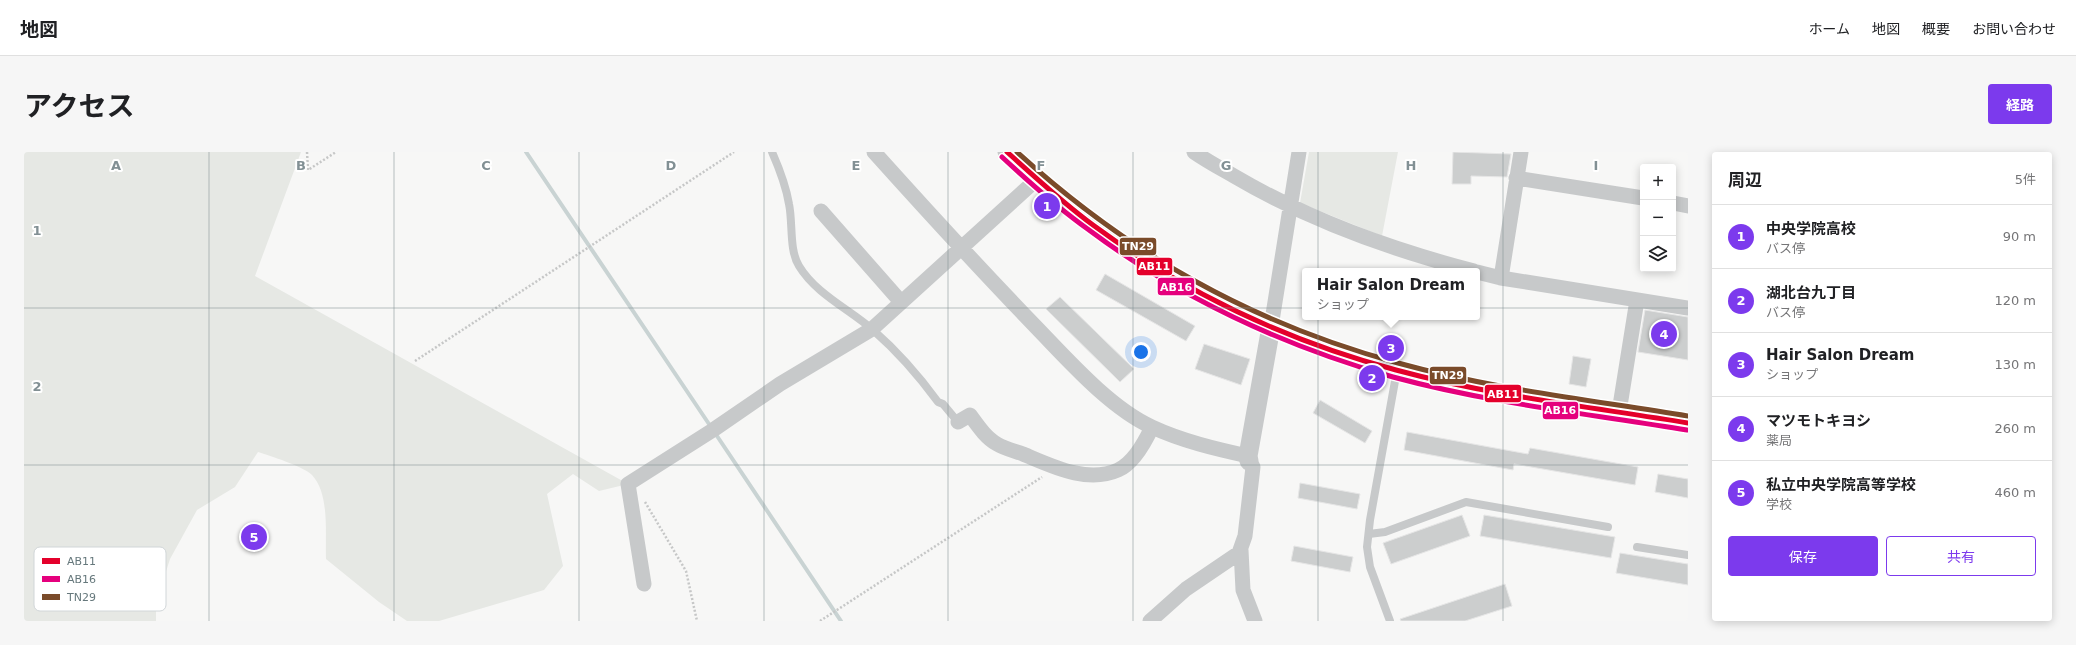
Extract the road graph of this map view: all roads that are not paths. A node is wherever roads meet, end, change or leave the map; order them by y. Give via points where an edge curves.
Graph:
1 (772, 152) edge
2 (874, 152) edge
3 (1007, 152) edge
4 (1299, 152) edge
5 (1521, 152) edge
6 (1197, 153) edge
7 (1516, 178) junction
8 (1036, 180) junction
9 (1640, 198) edge
10 (1676, 204) edge
11 (1290, 206) junction
12 (1688, 206) edge
13 (821, 211) dead end
14 (960, 248) junction
15 (1466, 268) edge
16 (1480, 272) edge
17 (1501, 278) junction
18 (1637, 300) junction
19 (901, 302) junction
20 (1688, 308) edge
21 (1271, 327) junction
22 (872, 329) junction
23 (1397, 370) junction
24 (1618, 412) junction
25 (958, 422) joint
26 (1688, 423) edge
27 (1152, 427) junction
28 (1248, 458) junction
29 (1608, 527) dead end
30 (1369, 534) junction
31 (1637, 547) dead end
32 (1241, 550) junction
33 (1688, 555) edge
34 (644, 584) dead end
35 (1150, 621) edge
36 (1255, 621) edge
37 (1390, 621) edge

1 - 22 lane via 783,178 789,203 799,266 827,294
2 - 14 street
3 - 8 street
4 - 11 street
5 - 7 street
6 - 11 street
7 - 9 street
7 - 17 street
8 - 14 street
8 - 21 street via 1076,214 1157,268 1212,299
10 - 12 street
11 - 15 street via 1370,238
11 - 21 street
13 - 19 street
14 - 19 street
14 - 27 street via 1074,366 1125,411
16 - 17 street
17 - 18 street
18 - 20 street
18 - 24 street
19 - 22 street
21 - 23 street via 1315,345
21 - 28 street
22 - 25 lane via 909,366
22 - 34 street via 780,384 628,484
23 - 24 street via 1488,390
23 - 30 lane
24 - 26 street
25 - 27 street via 970,415 998,445 1056,468 1084,474 1118,470 1133,458
27 - 28 street
28 - 32 street via 1253,467
29 - 30 lane via 1466,502 1385,532
30 - 37 lane via 1367,547 1370,567
31 - 33 lane
32 - 35 street via 1186,589
32 - 36 street via 1243,590

